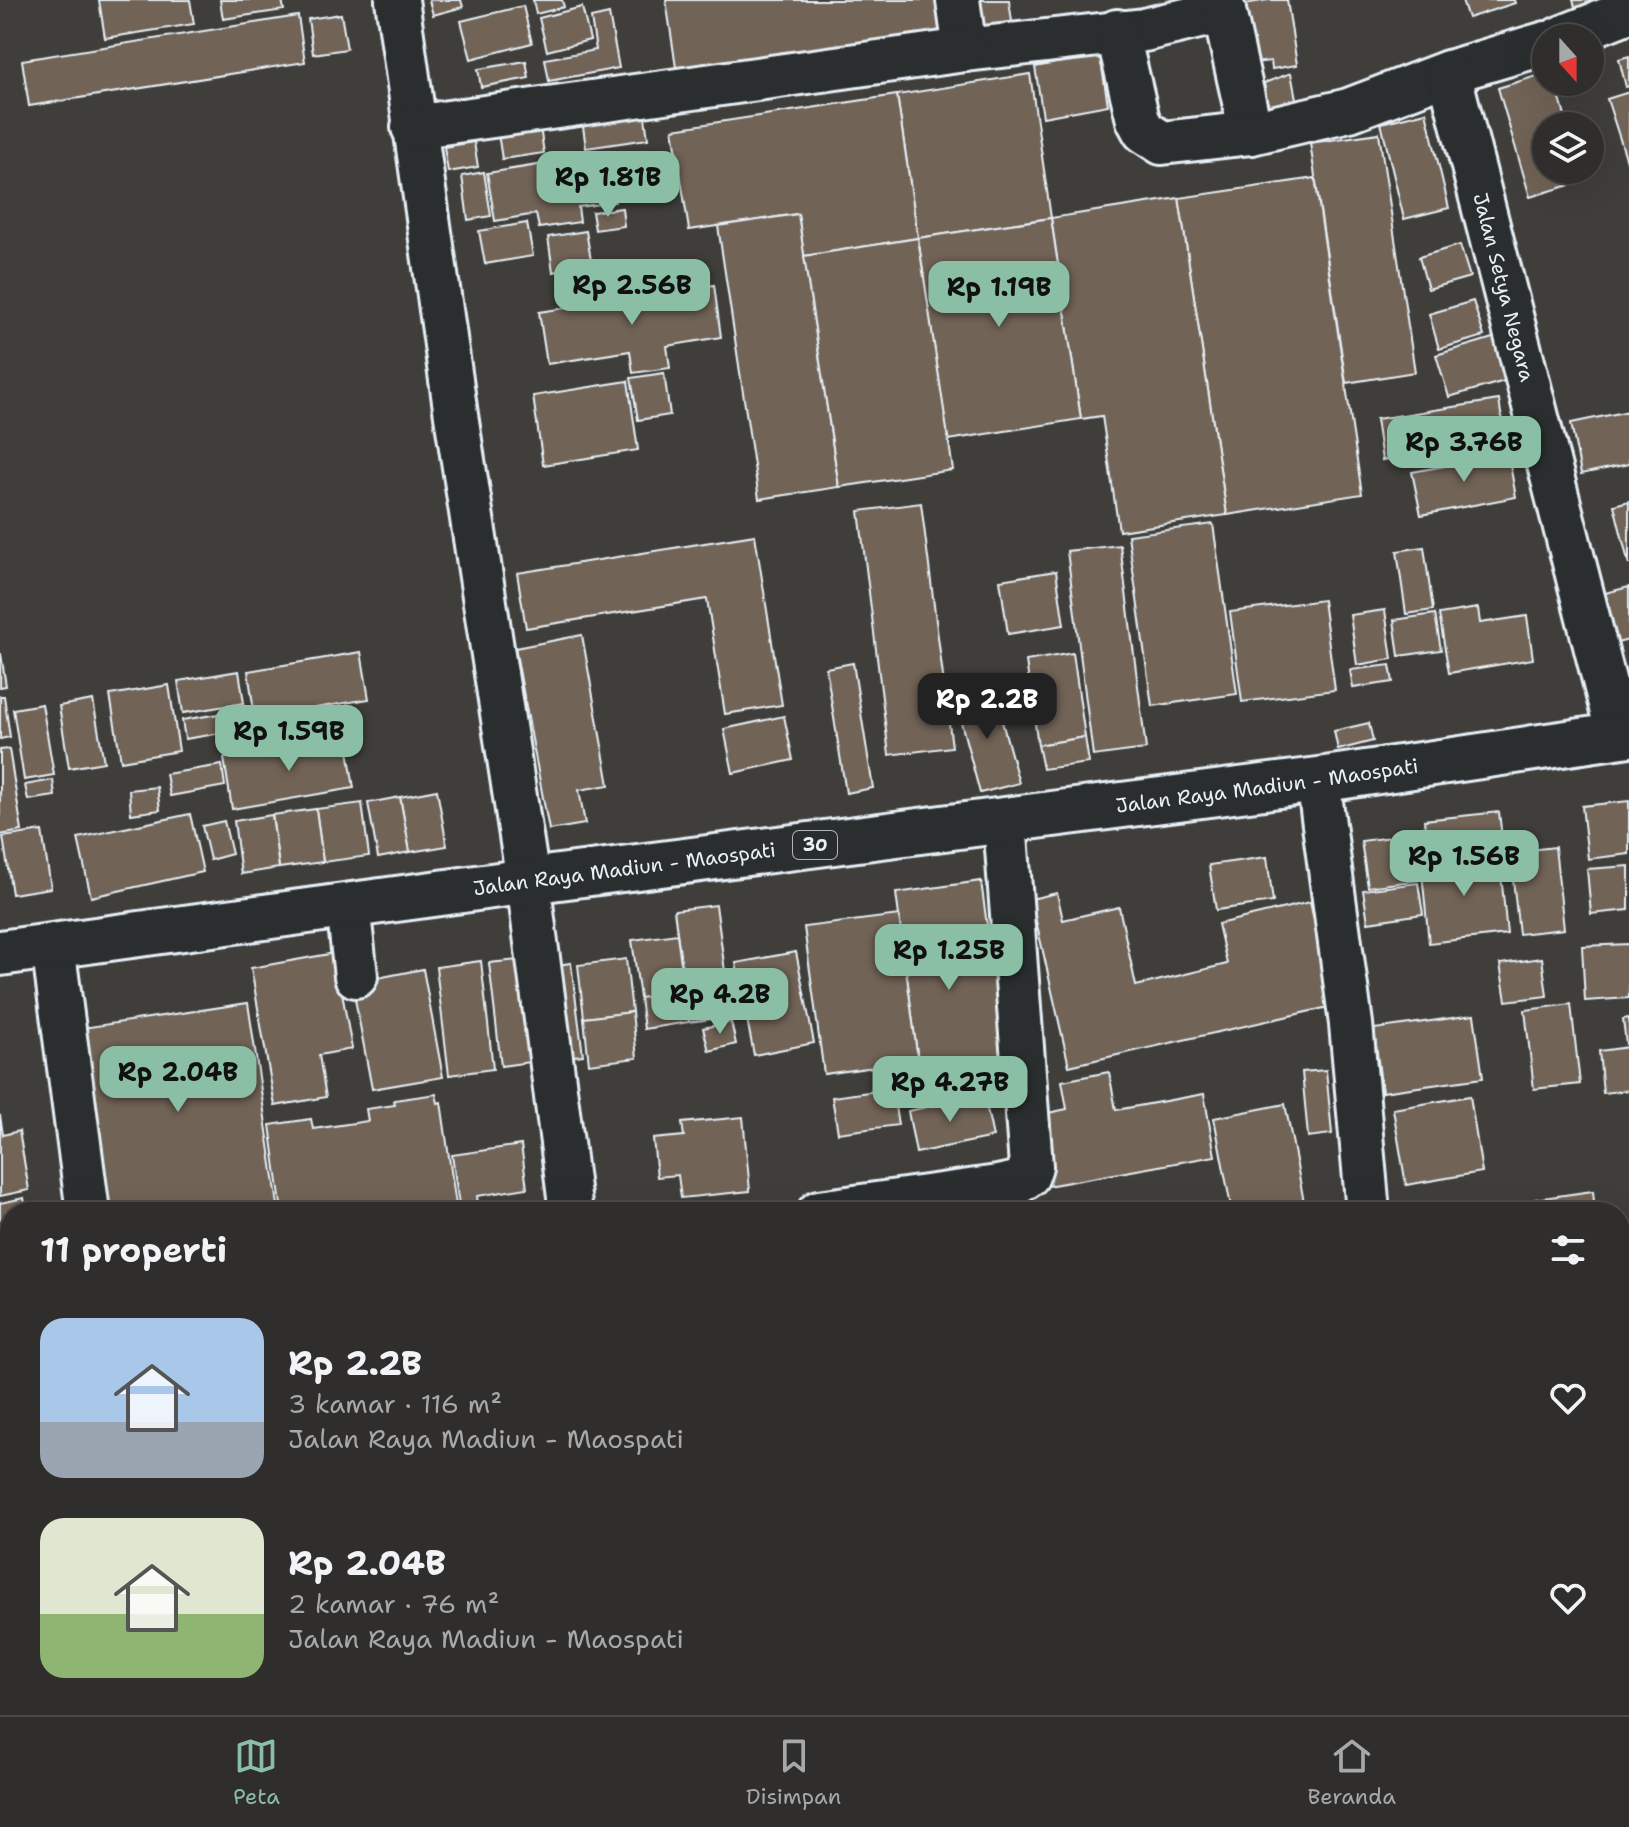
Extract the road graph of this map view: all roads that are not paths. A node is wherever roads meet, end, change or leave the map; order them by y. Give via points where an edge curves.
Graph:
1 (397, 0) edge
2 (958, 0) edge
3 (1222, 5) edge
4 (1629, 11) edge
5 (1596, 24) edge
6 (1117, 31) junction
7 (1532, 47) edge
8 (965, 50) junction
9 (1449, 72) junction
10 (413, 127) junction
11 (1251, 133) junction
12 (1624, 735) edge
13 (1318, 780) junction
14 (1005, 822) junction
15 (528, 881) junction
16 (348, 906) junction
17 (53, 946) junction
18 (0, 953) edge
19 (356, 976) dead end
20 (87, 1202) edge
21 (570, 1202) edge
22 (891, 1202) edge
23 (1367, 1202) edge

1 - 10 street
2 - 8 street
3 - 6 street via 1144,30
3 - 11 street
4 - 5 street
6 - 8 street
6 - 11 street via 1144,131 1162,143
7 - 9 street
8 - 10 street
9 - 11 street via 1349,110
9 - 12 street, Jalan Setya Negara
10 - 15 street
12 - 13 highway, Jalan Raya Madiun - Maospati / 30
13 - 14 highway, Jalan Raya Madiun - Maospati / 30
13 - 23 street via 1351,1024
14 - 15 highway, Jalan Raya Madiun - Maospati / 30
14 - 22 street via 1031,1166 1017,1183
15 - 16 highway, Jalan Raya Madiun - Maospati / 30
15 - 21 street
16 - 17 highway, Jalan Raya Madiun - Maospati / 30
16 - 19 street
17 - 18 highway, Jalan Raya Madiun - Maospati / 30
17 - 20 street

